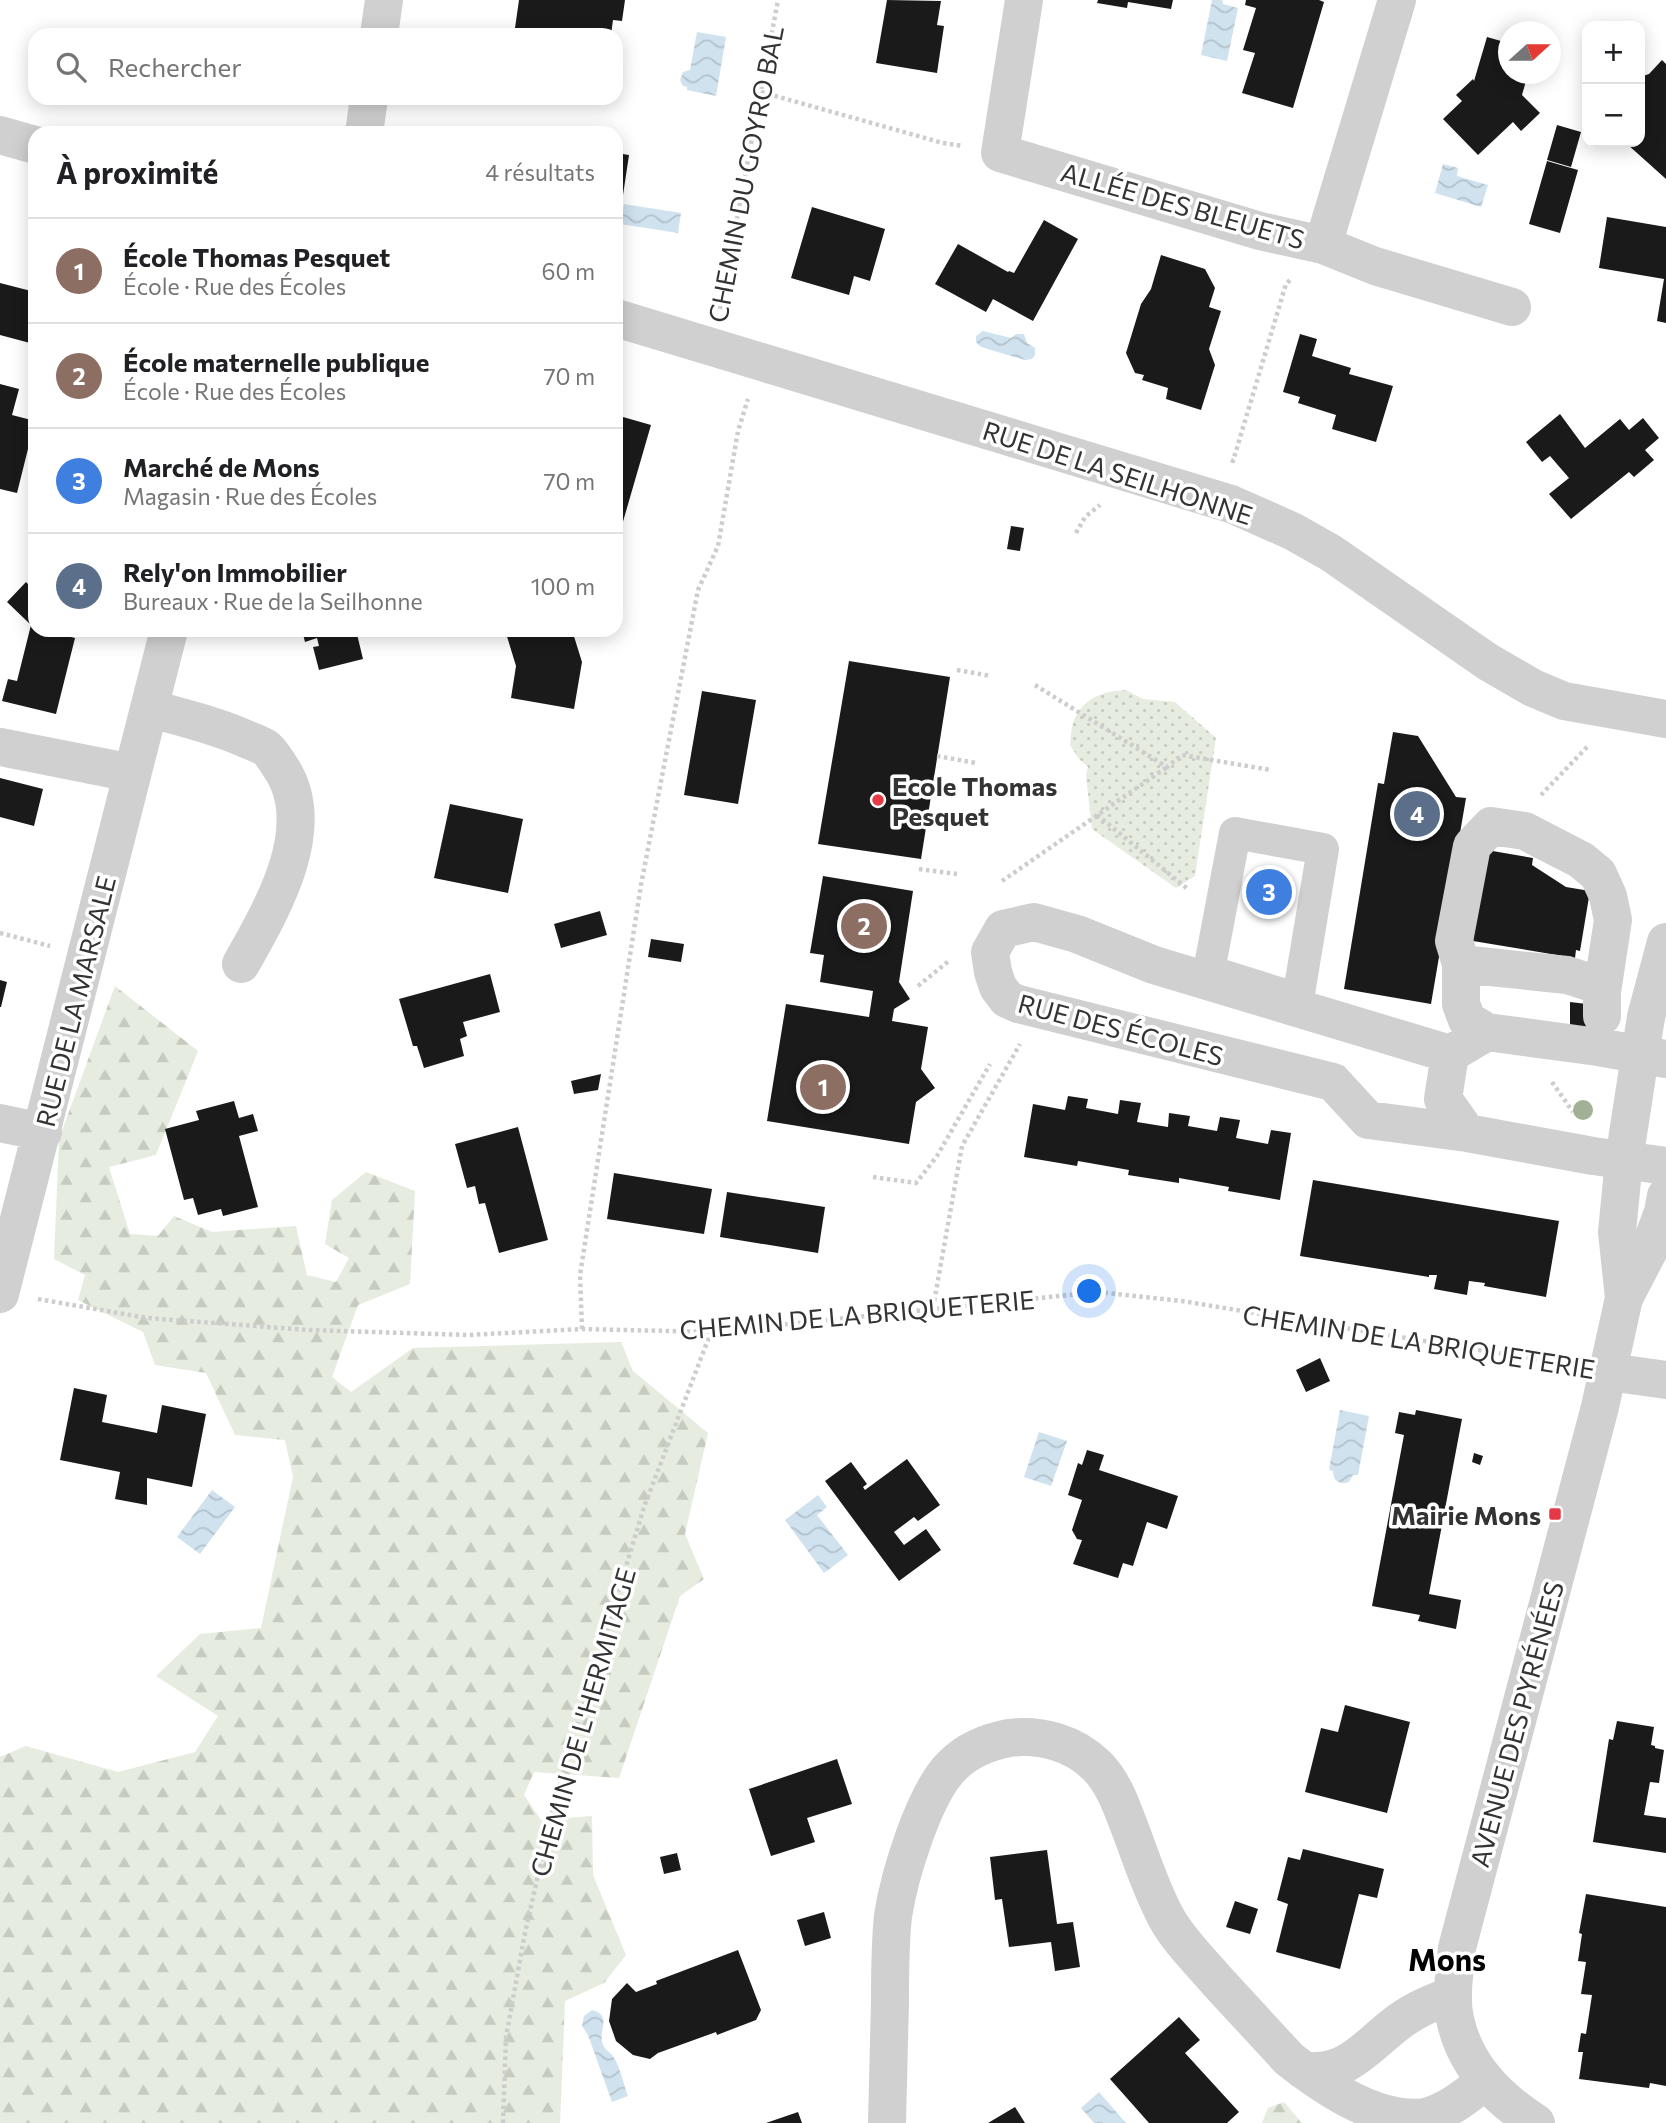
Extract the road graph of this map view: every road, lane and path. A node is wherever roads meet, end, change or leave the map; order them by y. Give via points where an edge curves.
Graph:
1 (384, 0) edge
2 (778, 0) edge
3 (1024, 0) edge
4 (1397, 0) edge
5 (380, 28) edge
6 (761, 92) junction
7 (368, 105) edge
8 (365, 126) edge
9 (0, 135) edge
10 (28, 143) edge
11 (1000, 153) junction
12 (1322, 245) junction
13 (1511, 307) dead end
14 (623, 320) edge
15 (712, 348) junction
16 (758, 362) junction
17 (1220, 459) dead end
18 (1112, 501) dead end
19 (1076, 533) dead end
20 (167, 637) edge
21 (957, 670) dead end
22 (991, 676) dead end
23 (1035, 685) dead end
24 (149, 708) junction
25 (1666, 719) edge
26 (1594, 740) dead end
27 (0, 747) edge
28 (937, 756) dead end
29 (976, 763) dead end
30 (1167, 767) junction
31 (1271, 769) dead end
32 (132, 773) junction
33 (1097, 815) junction
34 (1515, 829) junction
35 (919, 869) dead end
36 (957, 874) dead end
37 (1002, 881) dead end
38 (1223, 896) junction
39 (0, 933) edge
40 (1666, 942) edge
41 (87, 955) junction
42 (241, 964) dead end
43 (1461, 964) junction
44 (1602, 992) junction
45 (1041, 1010) junction
46 (1487, 1032) junction
47 (1543, 1040) junction
48 (1629, 1053) edge
49 (1450, 1054) junction
50 (989, 1064) dead end
51 (0, 1122) edge
52 (43, 1132) junction
53 (1467, 1133) junction
54 (1599, 1156) junction
55 (1666, 1166) edge
56 (873, 1177) dead end
57 (1666, 1196) edge
58 (1, 1293) edge
59 (1624, 1298) junction
60 (933, 1308) junction
61 (582, 1329) junction
62 (711, 1332) junction
63 (1608, 1372) junction
64 (1666, 1380) edge
65 (1453, 1995) junction
66 (1303, 2070) junction
67 (1486, 2081) junction
68 (503, 2123) edge
69 (887, 2123) edge
70 (1536, 2123) edge

1 - 5 street
2 - 6 path, CHEMIN DU GOYRO BAL
3 - 11 street
4 - 12 street
6 - 11 path via 943,143
6 - 15 path, CHEMIN DU GOYRO BAL
7 - 8 street
9 - 10 street
11 - 12 street, ALLÉE DES BLEUETS via 1260,231
12 - 13 street, ALLÉE DES BLEUETS
12 - 17 path via 1286,284 1233,461
14 - 15 street, RUE DE LA SEILHONNE
15 - 16 street, RUE DE LA SEILHONNE
16 - 25 street, RUE DE LA SEILHONNE via 1231,504 1331,553 1488,663 1533,688 1564,701
16 - 61 path via 738,431 718,546 698,590 644,872 580,1275
18 - 19 path via 1085,517
20 - 24 street, RUE DE LA MARSALE
21 - 22 path
23 - 30 path
24 - 32 street, RUE DE LA MARSALE
24 - 42 street via 230,732 268,749 286,775 296,805 286,875
26 - 34 path
27 - 32 street
28 - 29 path
30 - 31 path via 1182,755
30 - 33 path
32 - 41 street, RUE DE LA MARSALE
33 - 37 path
33 - 38 path via 1188,890
34 - 43 street via 1491,826 1472,846 1454,941
34 - 44 street via 1581,860 1598,874 1613,920
35 - 36 path
38 - 38 street via 1209,971 1298,999 1323,849 1235,833
39 - 41 path
40 - 48 street, AVENUE DES PYRÉNÉES via 1646,1017
41 - 52 street, RUE DE LA MARSALE
43 - 44 street via 1567,975 1592,983
43 - 46 street via 1461,1004 1467,1020
44 - 48 street via 1602,1014
45 - 49 street, RUE DES ÉCOLES via 1007,999 998,986 990,952 1003,929 1034,922 1077,934 1154,965
45 - 53 street, RUE DES ÉCOLES via 1333,1082 1368,1120
45 - 60 path via 962,1146
46 - 47 street
46 - 49 street
47 - 48 street
47 - 54 path via 1540,1065 1586,1129
48 - 54 street, AVENUE DES PYRÉNÉES
49 - 53 street via 1443,1099
50 - 56 path via 937,1156 916,1183
51 - 52 street
52 - 58 street, RUE DE LA MARSALE
53 - 54 street, RUE DES ÉCOLES
54 - 55 street
54 - 59 street, AVENUE DES PYRÉNÉES via 1617,1232
57 - 59 street, AVENUE DES PYRÉNÉES via 1649,1250
58 - 61 path, CHEMIN DE LA BRIQUETERIE via 147,1318 309,1330 468,1335
59 - 63 street, AVENUE DES PYRÉNÉES
60 - 62 path, CHEMIN DE LA BRIQUETERIE
60 - 63 path, CHEMIN DE LA BRIQUETERIE via 1098,1292 1182,1301
61 - 62 path, CHEMIN DE LA BRIQUETERIE
62 - 68 path, CHEMIN DE L'HERMITAGE via 644,1507 554,1804 506,2037
63 - 64 street, CHEMIN DE LA BRIQUETERIE
63 - 65 street, AVENUE DES PYRÉNÉES via 1457,1948
65 - 66 street via 1399,2021 1347,2063 1318,2072
65 - 67 street, AVENUE DES PYRÉNÉES via 1455,2019
66 - 67 street via 1349,2102 1401,2118 1425,2117 1451,2106
66 - 69 street via 1184,1944 1153,1889 1109,1781 1097,1766 1064,1744 1022,1736 983,1745 951,1767 913,1839 894,1915
67 - 70 street, AVENUE DES PYRÉNÉES

